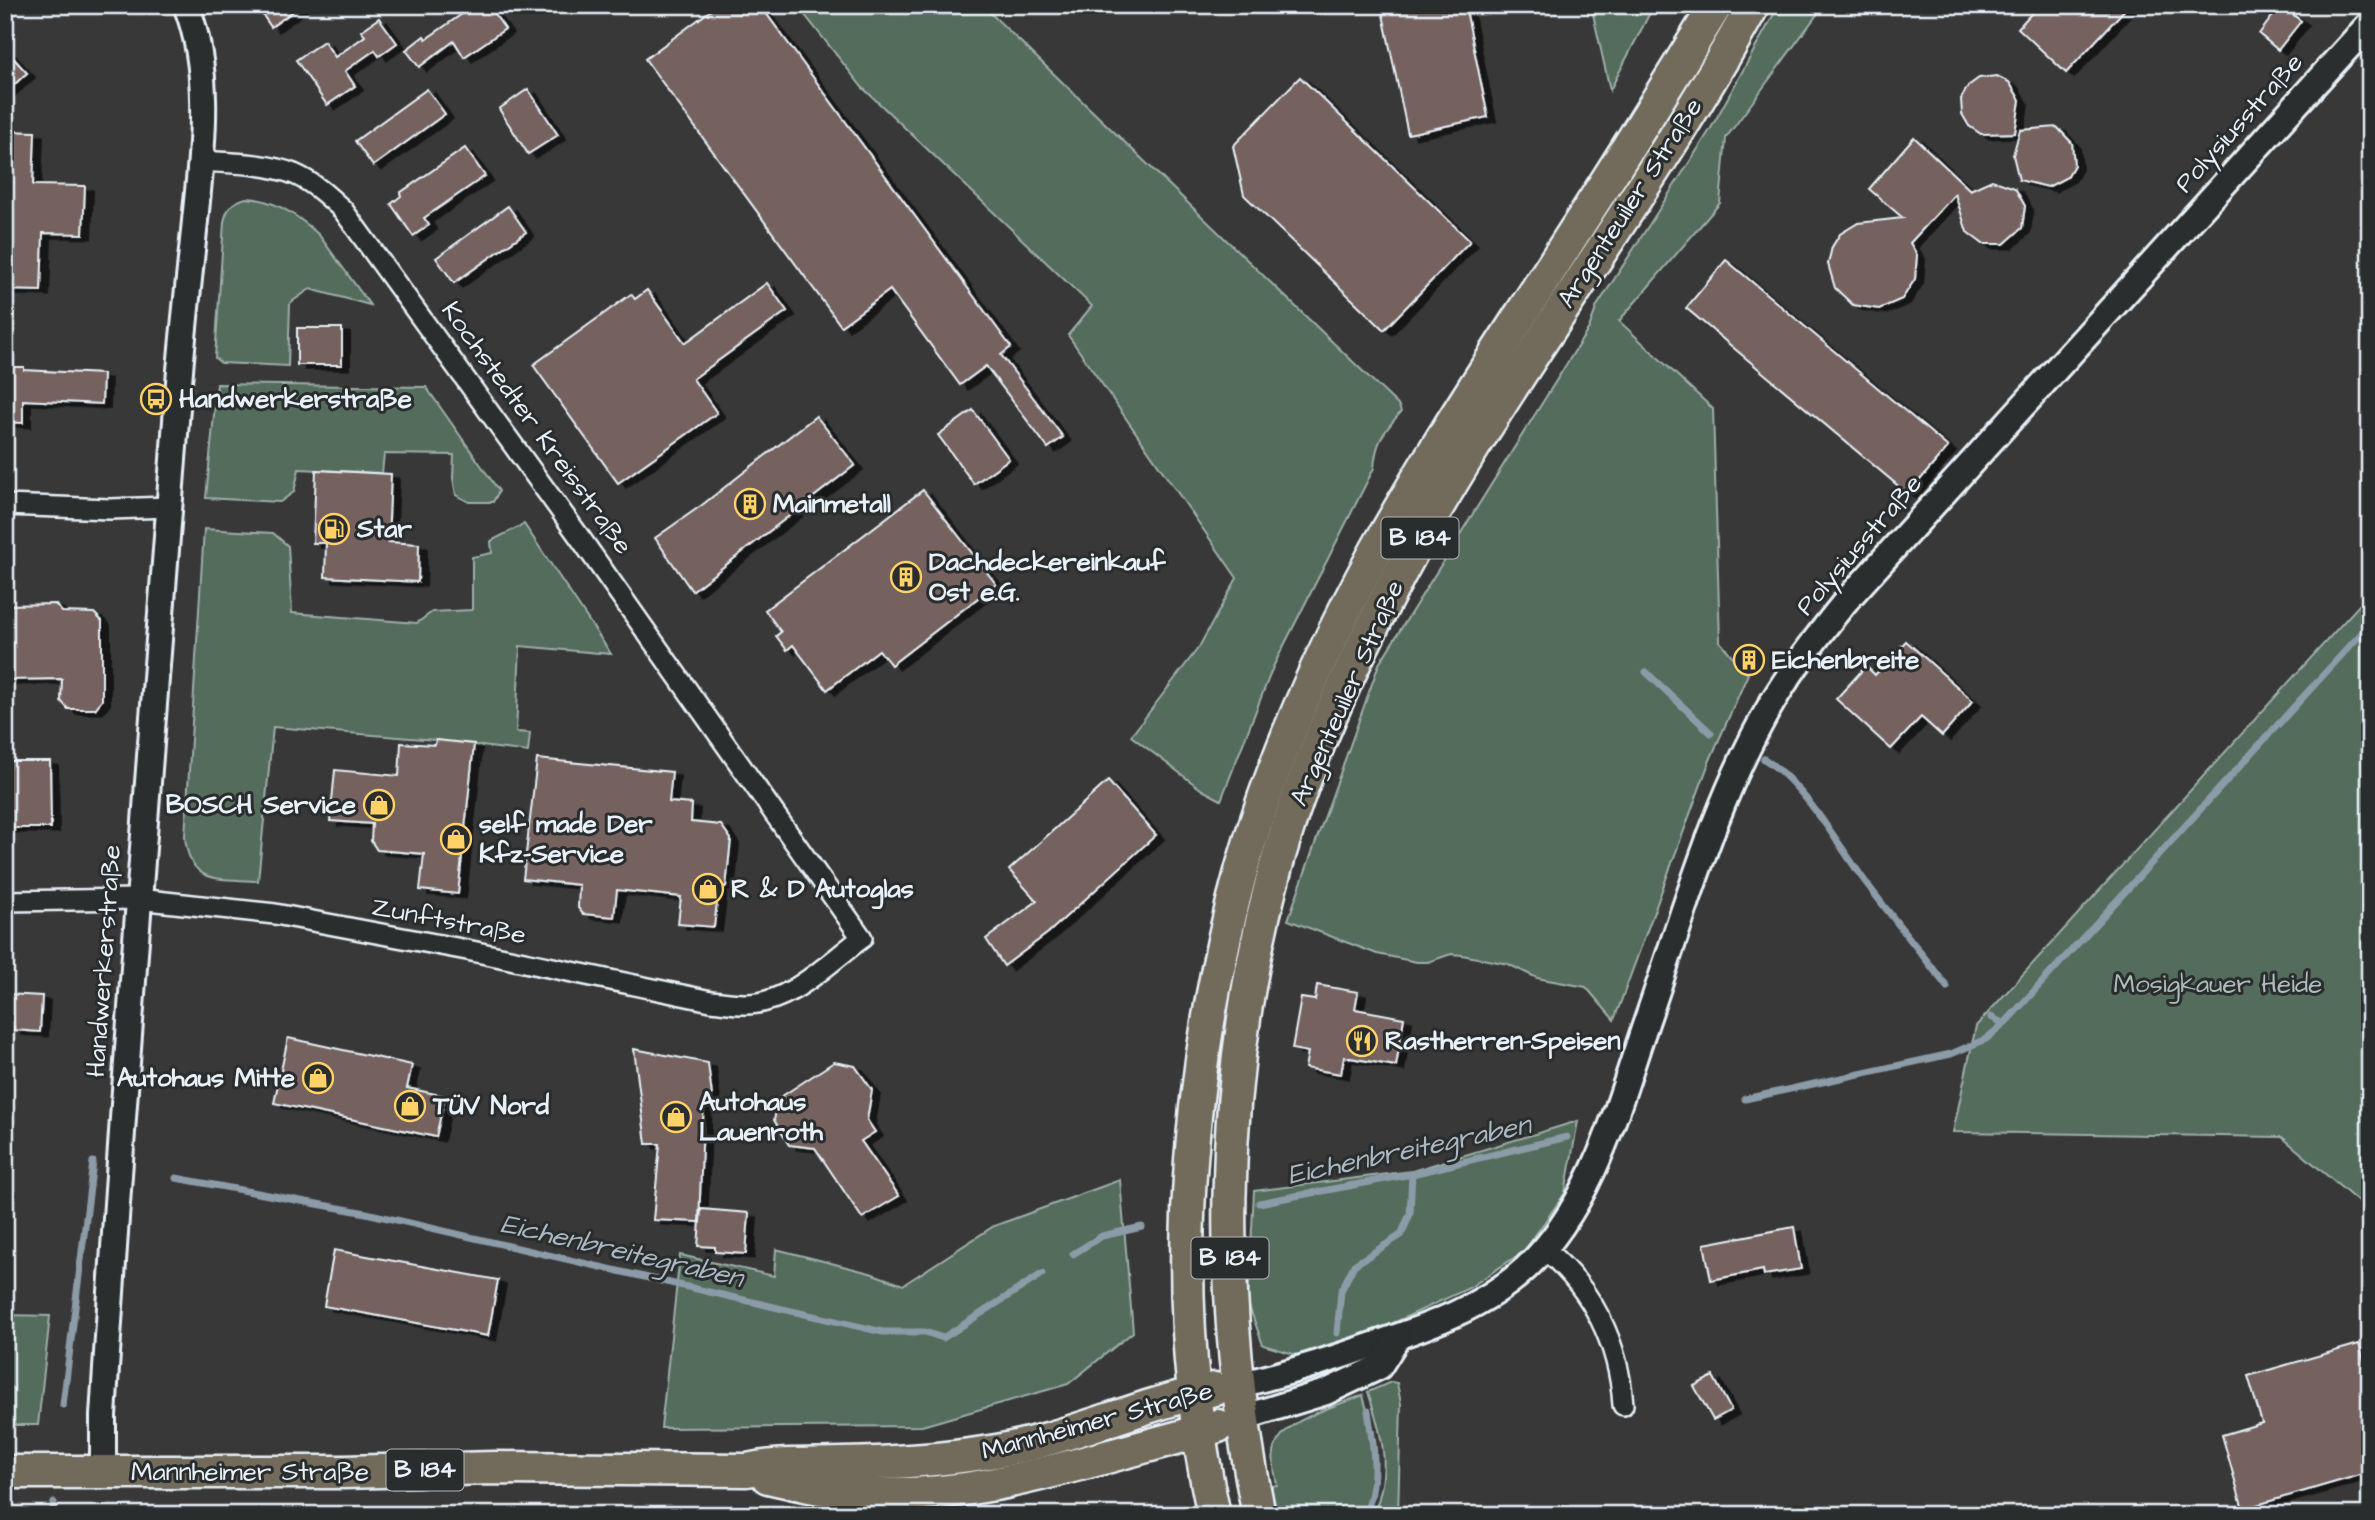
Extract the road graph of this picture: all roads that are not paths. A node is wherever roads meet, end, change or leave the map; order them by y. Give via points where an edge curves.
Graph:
1 (186, 5) edge
2 (1716, 5) edge
3 (1753, 5) edge
4 (2370, 23) edge
5 (201, 162) junction
6 (5, 505) edge
7 (169, 507) junction
8 (138, 899) junction
9 (5, 901) edge
10 (862, 938) joint
11 (1544, 1249) junction
12 (1398, 1336) junction
13 (1238, 1385) junction
14 (1195, 1393) junction
15 (1623, 1405) dead end
16 (1242, 1418) junction
17 (1200, 1432) junction
18 (747, 1469) junction
19 (5, 1472) edge
20 (103, 1472) junction
21 (1214, 1515) edge
22 (1259, 1515) edge

1 - 5 street via 202,78
2 - 14 main road, Argenteuiler Straße / B 184 via 1410,491 1337,628 1276,768 1233,900 1194,1117 1186,1225
3 - 13 main road, Argenteuiler Straße / B 184 via 1416,544 1336,705 1298,799 1272,883 1240,1038 1230,1219
4 - 11 street, Polysiusstraße via 1845,603 1795,668 1735,776 1583,1193
5 - 7 street, Handwerkerstraße
5 - 10 street, Kochstedter Kreisstraße via 282,170 321,189 343,210
6 - 7 street
7 - 8 street, Handwerkerstraße
8 - 9 street, Zunftstraße
8 - 10 street, Zunftstraße via 275,914 711,1001 746,1004 773,1000
8 - 20 street, Handwerkerstraße
11 - 12 street, Polysiusstraße via 1500,1289 1470,1308
11 - 15 street via 1574,1277 1606,1328
12 - 13 street, Polysiusstraße
12 - 16 street via 1379,1367 1326,1392
13 - 14 main road, Mannheimer Straße / B 184
13 - 16 main road, Argenteuiler Straße / B 184
14 - 17 main road, Argenteuiler Straße / B 184
14 - 18 main road, Mannheimer Straße / B 184 via 993,1452 908,1462 772,1464
16 - 17 main road, Mannheimer Straße / B 184
16 - 22 main road, Argenteuiler Straße
17 - 18 main road, Mannheimer Straße / B 184 via 1050,1473 942,1492 825,1490
17 - 21 main road, Argenteuiler Straße
18 - 20 main road, Mannheimer Straße / B 184
19 - 20 main road, Mannheimer Straße / B 184

